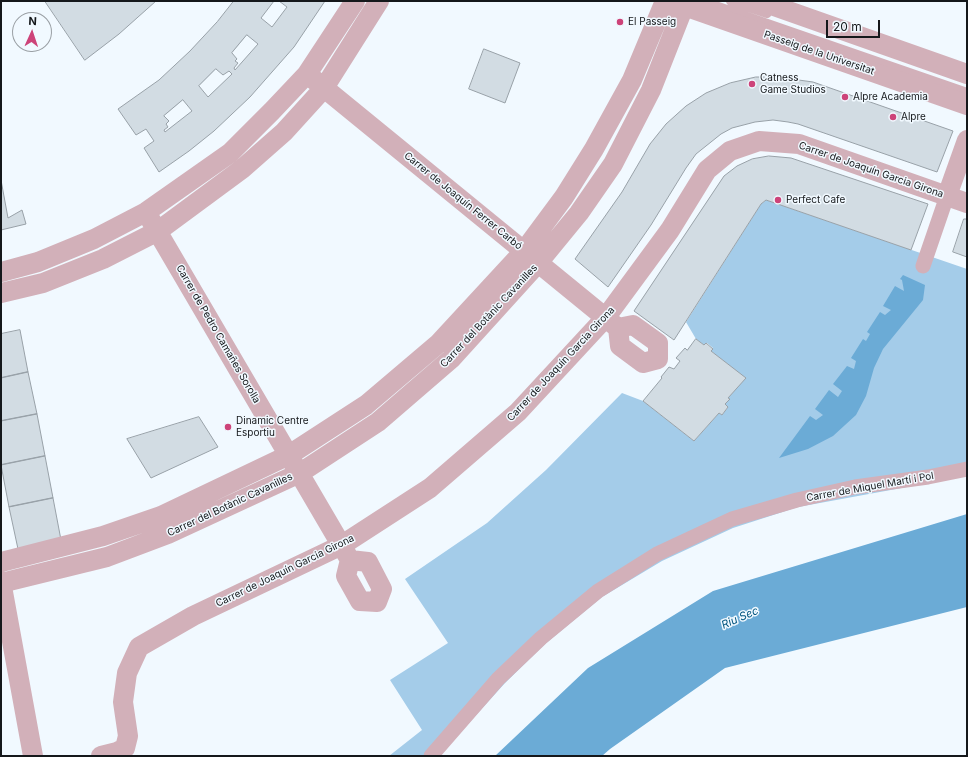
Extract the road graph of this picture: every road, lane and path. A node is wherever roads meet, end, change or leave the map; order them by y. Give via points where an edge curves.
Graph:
1 (355, 1) edge
2 (379, 1) edge
3 (731, 1) edge
4 (760, 1) edge
5 (681, 2) edge
6 (307, 74) junction
7 (967, 74) edge
8 (967, 83) edge
9 (324, 88) junction
10 (967, 93) edge
11 (967, 105) edge
12 (967, 140) edge
13 (947, 196) junction
14 (967, 203) edge
15 (146, 212) junction
16 (158, 231) junction
17 (531, 257) junction
18 (923, 266) dead end
19 (1, 272) edge
20 (1, 294) edge
21 (612, 323) junction
22 (289, 455) junction
23 (967, 469) edge
24 (300, 473) junction
25 (346, 552) junction
26 (1, 562) edge
27 (1, 582) edge
28 (126, 752) edge
29 (33, 756) edge
30 (101, 756) edge
31 (430, 756) edge

1 - 6 street
2 - 9 street
3 - 8 lane
4 - 7 street
5 - 10 lane
5 - 11 street, Passeig de la Universitat
5 - 17 street, Carrer del Botànic Cavanilles via 651,90 613,164 579,213
6 - 9 street, Carrer de Joaquín Ferrer Carbó
6 - 15 street via 230,153
9 - 16 street via 284,132 242,169
9 - 17 street, Carrer de Joaquín Ferrer Carbó
12 - 13 street
13 - 14 street, Carrer de Joaquín Garcia Girona
13 - 18 street
13 - 21 street, Carrer de Joaquín Garcia Girona via 799,144 759,141 730,152 707,170
15 - 16 street, Carrer de Pedro Camañes Sorolla
15 - 19 street via 80,245 38,262
16 - 20 street via 102,259 44,283
16 - 22 street, Carrer de Pedro Camañes Sorolla
17 - 21 street, Carrer de Joaquín Ferrer Carbó
17 - 22 street, Carrer del Botànic Cavanilles via 439,343 366,405
17 - 24 street, Carrer del Botànic Cavanilles via 451,359 378,422
21 - 25 street, Carrer de Joaquín Garcia Girona via 518,412 430,488
22 - 24 street, Carrer de Pedro Camañes Sorolla
22 - 26 street, Carrer del Botànic Cavanilles via 161,516 103,536
23 - 31 street, Carrer de Miquel Martí i Pol via 854,487 797,500 732,519 657,554 598,591 541,638 498,679
24 - 25 street, Carrer de Pedro Camañes Sorolla
24 - 27 street, Carrer del Botànic Cavanilles via 168,534 114,555
25 - 28 street, Carrer de Joaquín Garcia Girona via 193,616 139,647 127,673 123,702 128,736
27 - 29 street
28 - 30 street, Carrer de Joaquín Garcia Girona

